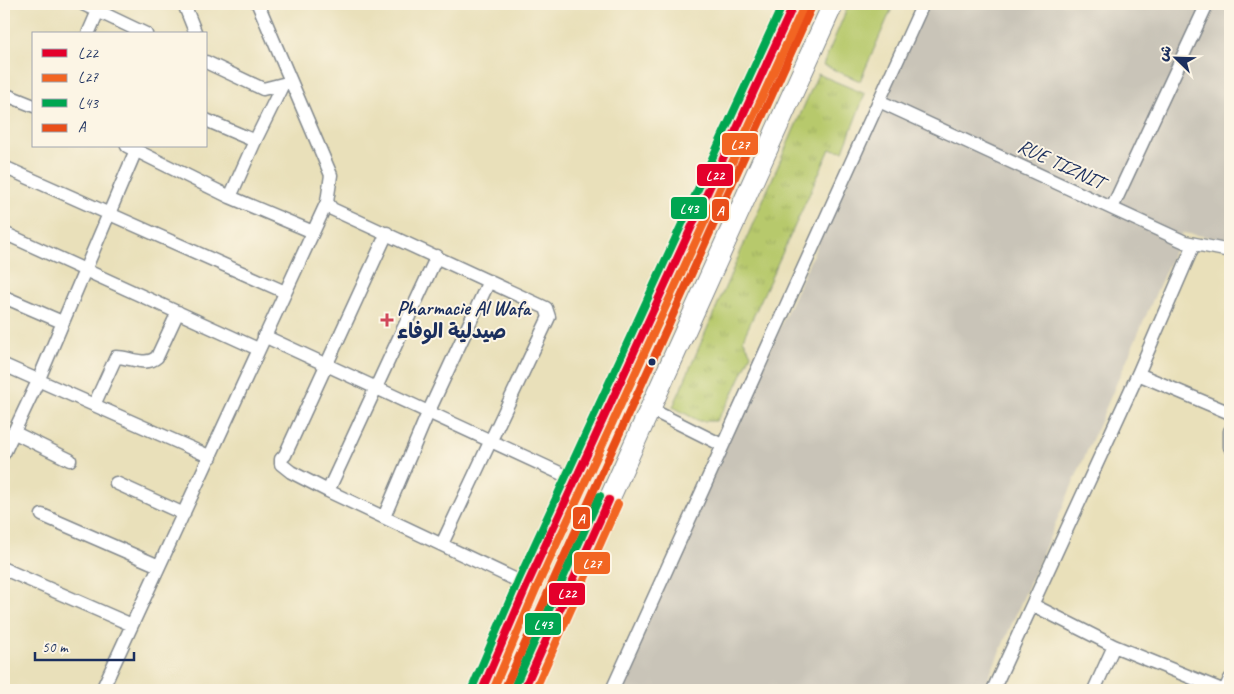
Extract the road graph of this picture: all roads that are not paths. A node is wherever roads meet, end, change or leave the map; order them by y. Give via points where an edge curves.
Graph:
1 (83, 4) edge
2 (184, 4) edge
3 (258, 4) edge
4 (794, 4) edge
5 (833, 4) edge
6 (923, 4) edge
7 (1206, 4) edge
8 (98, 11) junction
9 (89, 32) edge
10 (142, 32) edge
11 (195, 32) edge
12 (208, 62) edge
13 (287, 83) junction
14 (4, 94) edge
15 (879, 101) junction
16 (32, 105) edge
17 (208, 121) edge
18 (255, 141) junction
19 (132, 148) edge
20 (4, 167) edge
21 (230, 196) junction
22 (328, 202) junction
23 (1112, 208) junction
24 (110, 214) junction
25 (313, 232) junction
26 (4, 233) edge
27 (387, 233) junction
28 (1194, 244) junction
29 (1230, 251) edge
30 (437, 256) junction
31 (86, 270) junction
32 (489, 281) junction
33 (285, 292) junction
34 (4, 297) edge
35 (178, 312) junction
36 (62, 322) junction
37 (264, 336) junction
38 (258, 349) junction
39 (326, 365) junction
40 (4, 366) edge
41 (1138, 374) junction
42 (38, 381) junction
43 (375, 388) junction
44 (94, 405) junction
45 (650, 410) junction
46 (428, 413) junction
47 (1230, 413) edge
48 (1230, 431) edge
49 (13, 432) junction
50 (492, 442) junction
51 (722, 445) junction
52 (1230, 447) edge
53 (4, 453) edge
54 (211, 457) junction
55 (70, 460) dead end
56 (575, 480) junction
57 (116, 483) dead end
58 (328, 491) junction
59 (42, 514) dead end
60 (184, 514) junction
61 (384, 517) junction
62 (442, 544) junction
63 (159, 566) junction
64 (4, 569) edge
65 (527, 585) junction
66 (1033, 605) junction
67 (132, 625) junction
68 (1114, 646) junction
69 (1230, 679) edge
70 (102, 690) edge
71 (482, 690) edge
72 (523, 690) edge
73 (612, 690) edge
74 (993, 690) edge
75 (1094, 690) edge
76 (1223, 690) edge

1 - 8 street
2 - 11 street
3 - 13 street
4 - 56 main road
5 - 45 main road
6 - 15 street
7 - 23 street
8 - 9 street
8 - 10 street
12 - 13 street via 263,89
13 - 18 street
13 - 22 street via 331,175
14 - 16 street
15 - 23 street, RUE TIZNIT
15 - 51 street
17 - 18 street
18 - 21 street
19 - 21 street
19 - 24 street
20 - 24 street
21 - 25 street
22 - 25 street
22 - 27 street via 332,209
23 - 28 street, RUE TIZNIT
24 - 31 street
24 - 33 street
25 - 33 street
26 - 31 street
27 - 30 street
27 - 39 street
28 - 29 street, RUE TIZNIT
28 - 41 street
30 - 32 street
30 - 43 street
31 - 35 street
31 - 36 street
32 - 46 street
32 - 50 street via 546,308 549,317
33 - 37 street
34 - 36 street
35 - 38 street
35 - 44 street via 152,362 116,357
36 - 42 street
37 - 38 street
37 - 39 street
38 - 54 street
39 - 43 street
39 - 58 street via 281,464
40 - 42 street
41 - 47 street
41 - 66 street
42 - 44 street
42 - 49 street
43 - 46 street
43 - 58 street
44 - 54 street
45 - 51 street
45 - 72 main road
46 - 50 street
46 - 61 street
48 - 52 street
49 - 53 street
49 - 55 street
50 - 56 street
50 - 62 street
51 - 73 street
54 - 60 street
56 - 65 main road
57 - 60 street
58 - 61 street
59 - 63 street
60 - 63 street
61 - 62 street
62 - 65 street
63 - 67 street
64 - 67 street
65 - 71 main road
66 - 68 street
66 - 74 street
67 - 70 street
68 - 75 street
68 - 76 street
69 - 76 street

